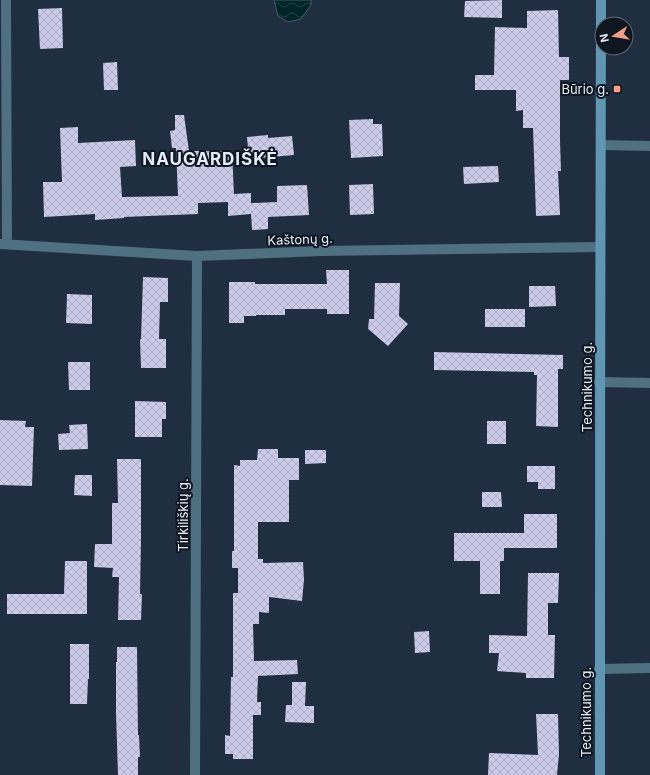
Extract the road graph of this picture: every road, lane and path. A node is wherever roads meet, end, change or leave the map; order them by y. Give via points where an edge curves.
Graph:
1 (6, 0) edge
2 (601, 0) edge
3 (602, 145) junction
4 (650, 146) edge
5 (4, 244) edge
6 (600, 247) junction
7 (197, 256) junction
8 (599, 382) junction
9 (650, 383) edge
10 (650, 668) edge
11 (599, 669) junction
12 (195, 775) edge
13 (600, 775) edge

1 - 5 street
2 - 3 street, Technikumo g.
3 - 4 street
3 - 6 street, Technikumo g.
5 - 7 street, Kaštonų g.
6 - 7 street, Kaštonų g.
6 - 8 street, Technikumo g.
7 - 12 street, Tirkiliškių g.
8 - 9 street
8 - 11 street, Technikumo g.
10 - 11 street
11 - 13 street, Technikumo g.

